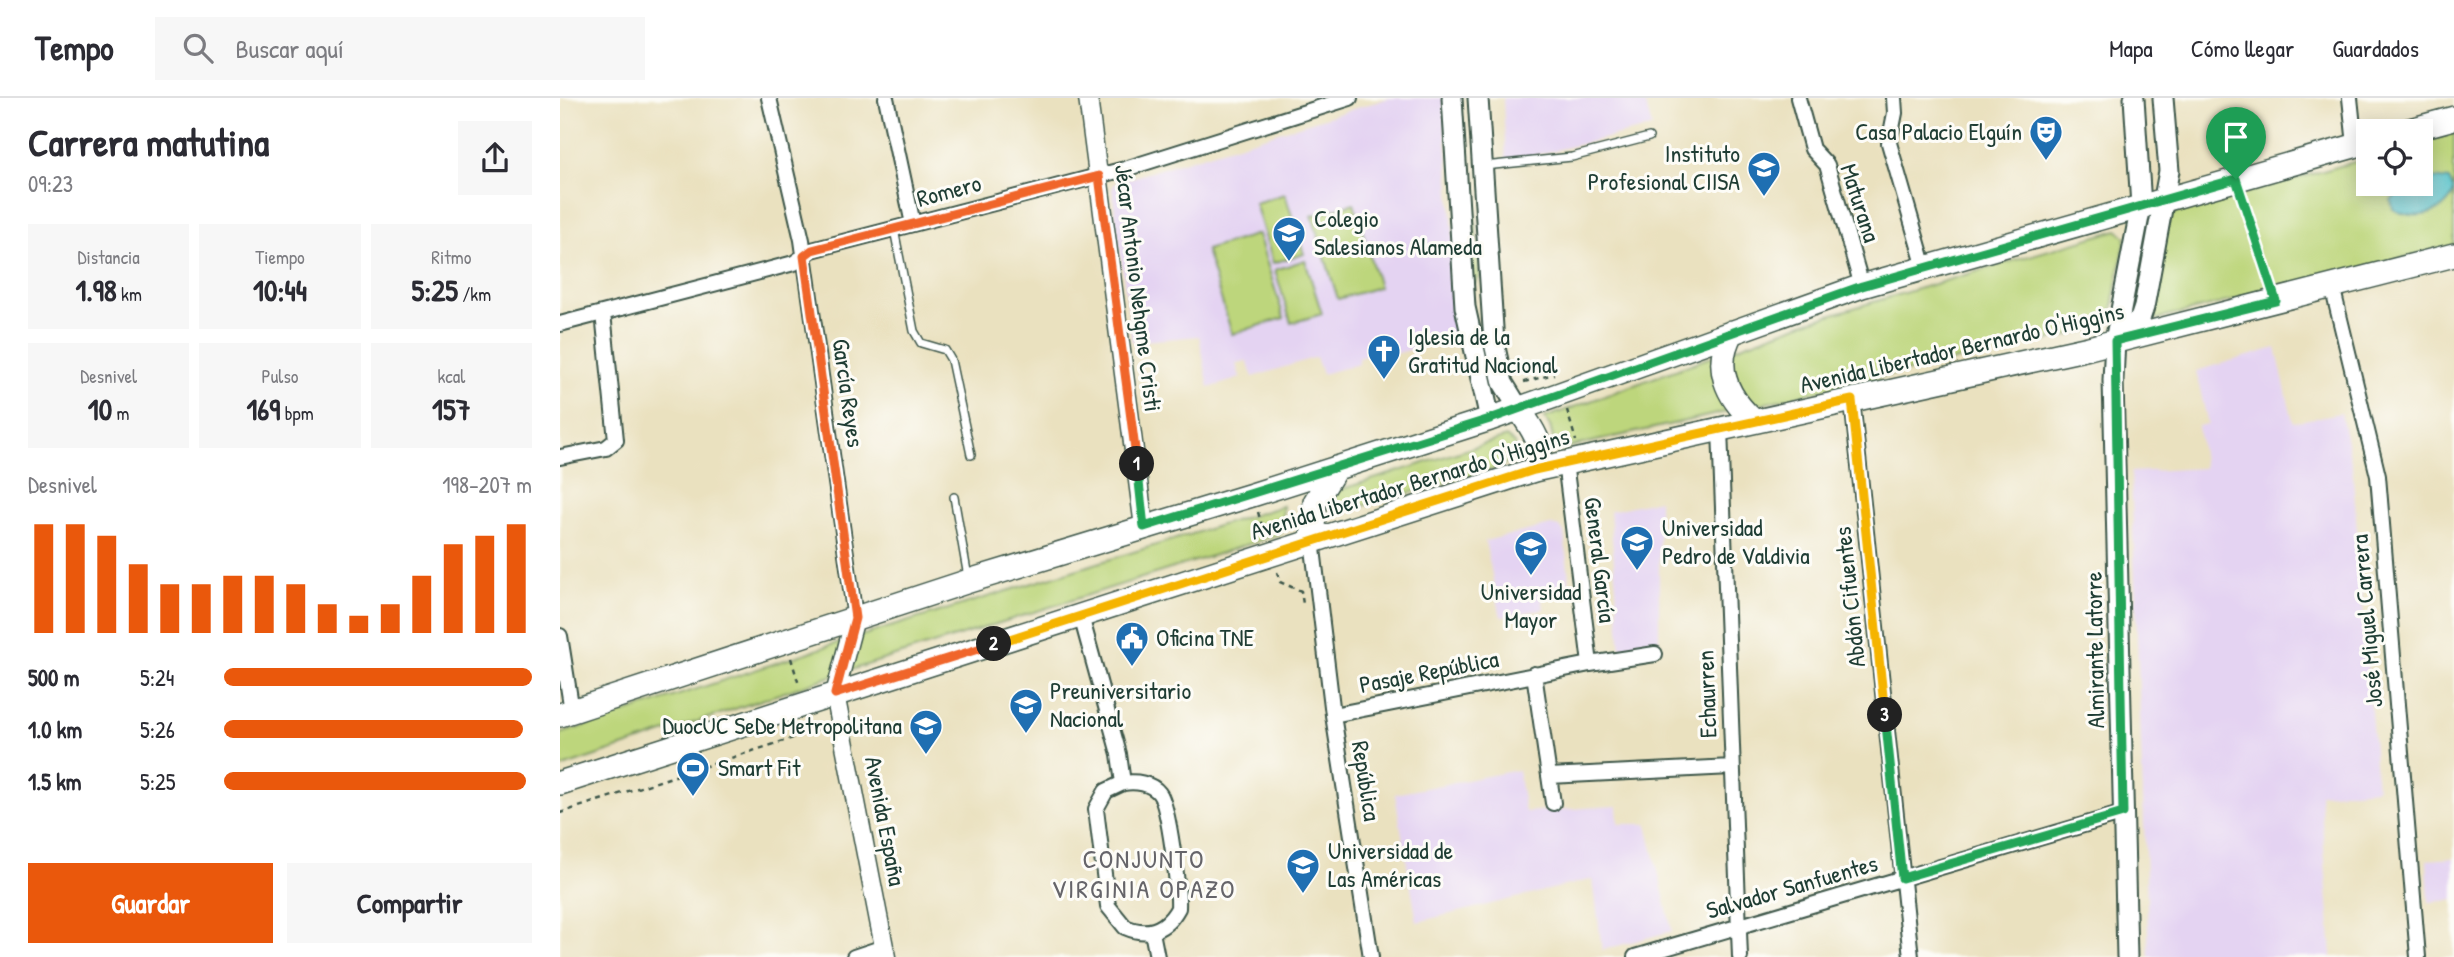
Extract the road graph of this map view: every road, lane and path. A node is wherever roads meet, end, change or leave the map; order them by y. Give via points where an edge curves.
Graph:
1 (769, 98) edge
2 (886, 98) edge
3 (1088, 98) edge
4 (1350, 98) edge
5 (1452, 98) edge
6 (1478, 98) edge
7 (1798, 98) edge
8 (1894, 98) edge
9 (2134, 98) edge
10 (2163, 98) edge
11 (2350, 98) edge
12 (2454, 118) edge
13 (2356, 121) edge
14 (2433, 124) edge
15 (1649, 138) dead end
16 (2356, 146) edge
17 (1481, 166) junction
18 (1455, 167) junction
19 (1099, 176) junction
20 (2236, 179) junction
21 (2152, 203) junction
22 (913, 224) junction
23 (894, 229) junction
24 (2454, 255) edge
25 (804, 256) junction
26 (1925, 268) junction
27 (1862, 286) junction
28 (2332, 286) junction
29 (2276, 301) junction
30 (603, 313) junction
31 (560, 324) edge
32 (1732, 332) junction
33 (2115, 341) junction
34 (1852, 400) junction
35 (1519, 409) junction
36 (1490, 419) junction
37 (1754, 421) junction
38 (1720, 429) junction
39 (971, 455) dead end
40 (560, 457) edge
41 (1565, 462) junction
42 (1336, 468) junction
43 (1534, 470) junction
44 (954, 497) dead end
45 (1144, 527) junction
46 (1312, 540) junction
47 (969, 581) junction
48 (1081, 616) junction
49 (855, 618) junction
50 (560, 636) edge
51 (1656, 654) dead end
52 (1590, 664) junction
53 (1534, 674) junction
54 (835, 694) junction
55 (566, 713) edge
56 (1333, 715) junction
57 (840, 723) junction
58 (1732, 767) junction
59 (1549, 776) junction
60 (560, 783) edge
61 (1124, 783) junction
62 (1553, 803) dead end
63 (560, 813) edge
64 (2123, 813) junction
65 (1902, 878) junction
66 (1738, 927) junction
67 (1152, 932) junction
68 (885, 952) edge
69 (854, 957) edge
70 (1157, 957) edge
71 (1371, 957) edge
72 (1635, 957) edge
73 (1740, 957) edge
74 (1911, 957) edge
75 (2127, 957) edge
76 (2418, 957) edge

1 - 25 street, García Reyes
2 - 22 street
3 - 19 street, Jécar Antonio Nehgme Cristi
4 - 19 street, Romero
5 - 18 main road
6 - 17 main road
7 - 27 street, Maturana via 1812,149 1827,165
8 - 26 street via 1889,143
9 - 21 main road
10 - 21 main road via 2168,171
11 - 13 street
12 - 14 main road
15 - 17 lane via 1572,157
16 - 20 main road, Avenida Libertador Bernardo O'Higgins
17 - 18 main road
17 - 35 main road via 1495,351 1505,387
18 - 36 main road via 1466,315
19 - 22 street, Romero
19 - 45 street, Jécar Antonio Nehgme Cristi
20 - 21 main road, Avenida Libertador Bernardo O'Higgins
20 - 29 path
21 - 26 main road, Avenida Libertador Bernardo O'Higgins
21 - 33 main road, Almirante Latorre
22 - 23 street, Romero
23 - 25 street, Romero
23 - 39 lane via 914,331 922,343 945,350 951,360
24 - 28 main road, Avenida Libertador Bernardo O'Higgins
25 - 30 street, Romero via 794,263
25 - 49 street, García Reyes
26 - 27 main road, Avenida Libertador Bernardo O'Higgins
27 - 32 main road, Avenida Libertador Bernardo O'Higgins
28 - 29 main road, Avenida Libertador Bernardo O'Higgins
28 - 76 street, José Miguel Carrera via 2378,476
29 - 33 main road, Avenida Libertador Bernardo O'Higgins
30 - 31 street, Romero
30 - 40 street via 616,440 606,449
32 - 35 main road, Avenida Libertador Bernardo O'Higgins
32 - 37 main road via 1722,359 1724,380 1735,401
33 - 34 main road, Avenida Libertador Bernardo O'Higgins
33 - 64 main road, Almirante Latorre
34 - 37 main road, Avenida Libertador Bernardo O'Higgins
34 - 65 street, Abdón Cifuentes
35 - 36 main road, Avenida Libertador Bernardo O'Higgins
35 - 43 main road via 1540,446
36 - 42 main road, Avenida Libertador Bernardo O'Higgins
37 - 38 main road, Avenida Libertador Bernardo O'Higgins
38 - 41 main road, Avenida Libertador Bernardo O'Higgins
38 - 58 street, Echaurren
41 - 43 main road, Avenida Libertador Bernardo O'Higgins
41 - 52 street, General García
42 - 45 main road, Avenida Libertador Bernardo O'Higgins
42 - 46 main road via 1315,502
43 - 46 main road, Avenida Libertador Bernardo O'Higgins
44 - 47 lane
45 - 47 main road, Avenida Libertador Bernardo O'Higgins
46 - 48 main road, Avenida Libertador Bernardo O'Higgins
46 - 56 street, República
47 - 49 main road, Avenida Libertador Bernardo O'Higgins
48 - 54 main road, Avenida Libertador Bernardo O'Higgins
48 - 61 street
49 - 54 street, García Reyes
49 - 55 main road, Avenida Libertador Bernardo O'Higgins
50 - 55 street
51 - 52 street, Pasaje República
52 - 53 street, Pasaje República
53 - 56 street, Pasaje República
53 - 59 street, Pasaje República
54 - 57 street, Avenida España
54 - 60 main road, Avenida Libertador Bernardo O'Higgins
56 - 71 street, República
57 - 63 path
57 - 68 street, Avenida España
58 - 59 street
58 - 66 street, Echaurren
59 - 62 street, Pasaje República
61 - 67 street via 1154,789 1165,805 1178,908 1166,925
61 - 67 street via 1106,791 1096,809 1108,906 1125,927
64 - 65 street, Salvador Sanfuentes
64 - 75 main road, Almirante Latorre
65 - 66 street, Salvador Sanfuentes
65 - 74 street, Abdón Cifuentes
66 - 72 street, Salvador Sanfuentes
66 - 73 street, Echaurren
67 - 70 street
68 - 69 street

